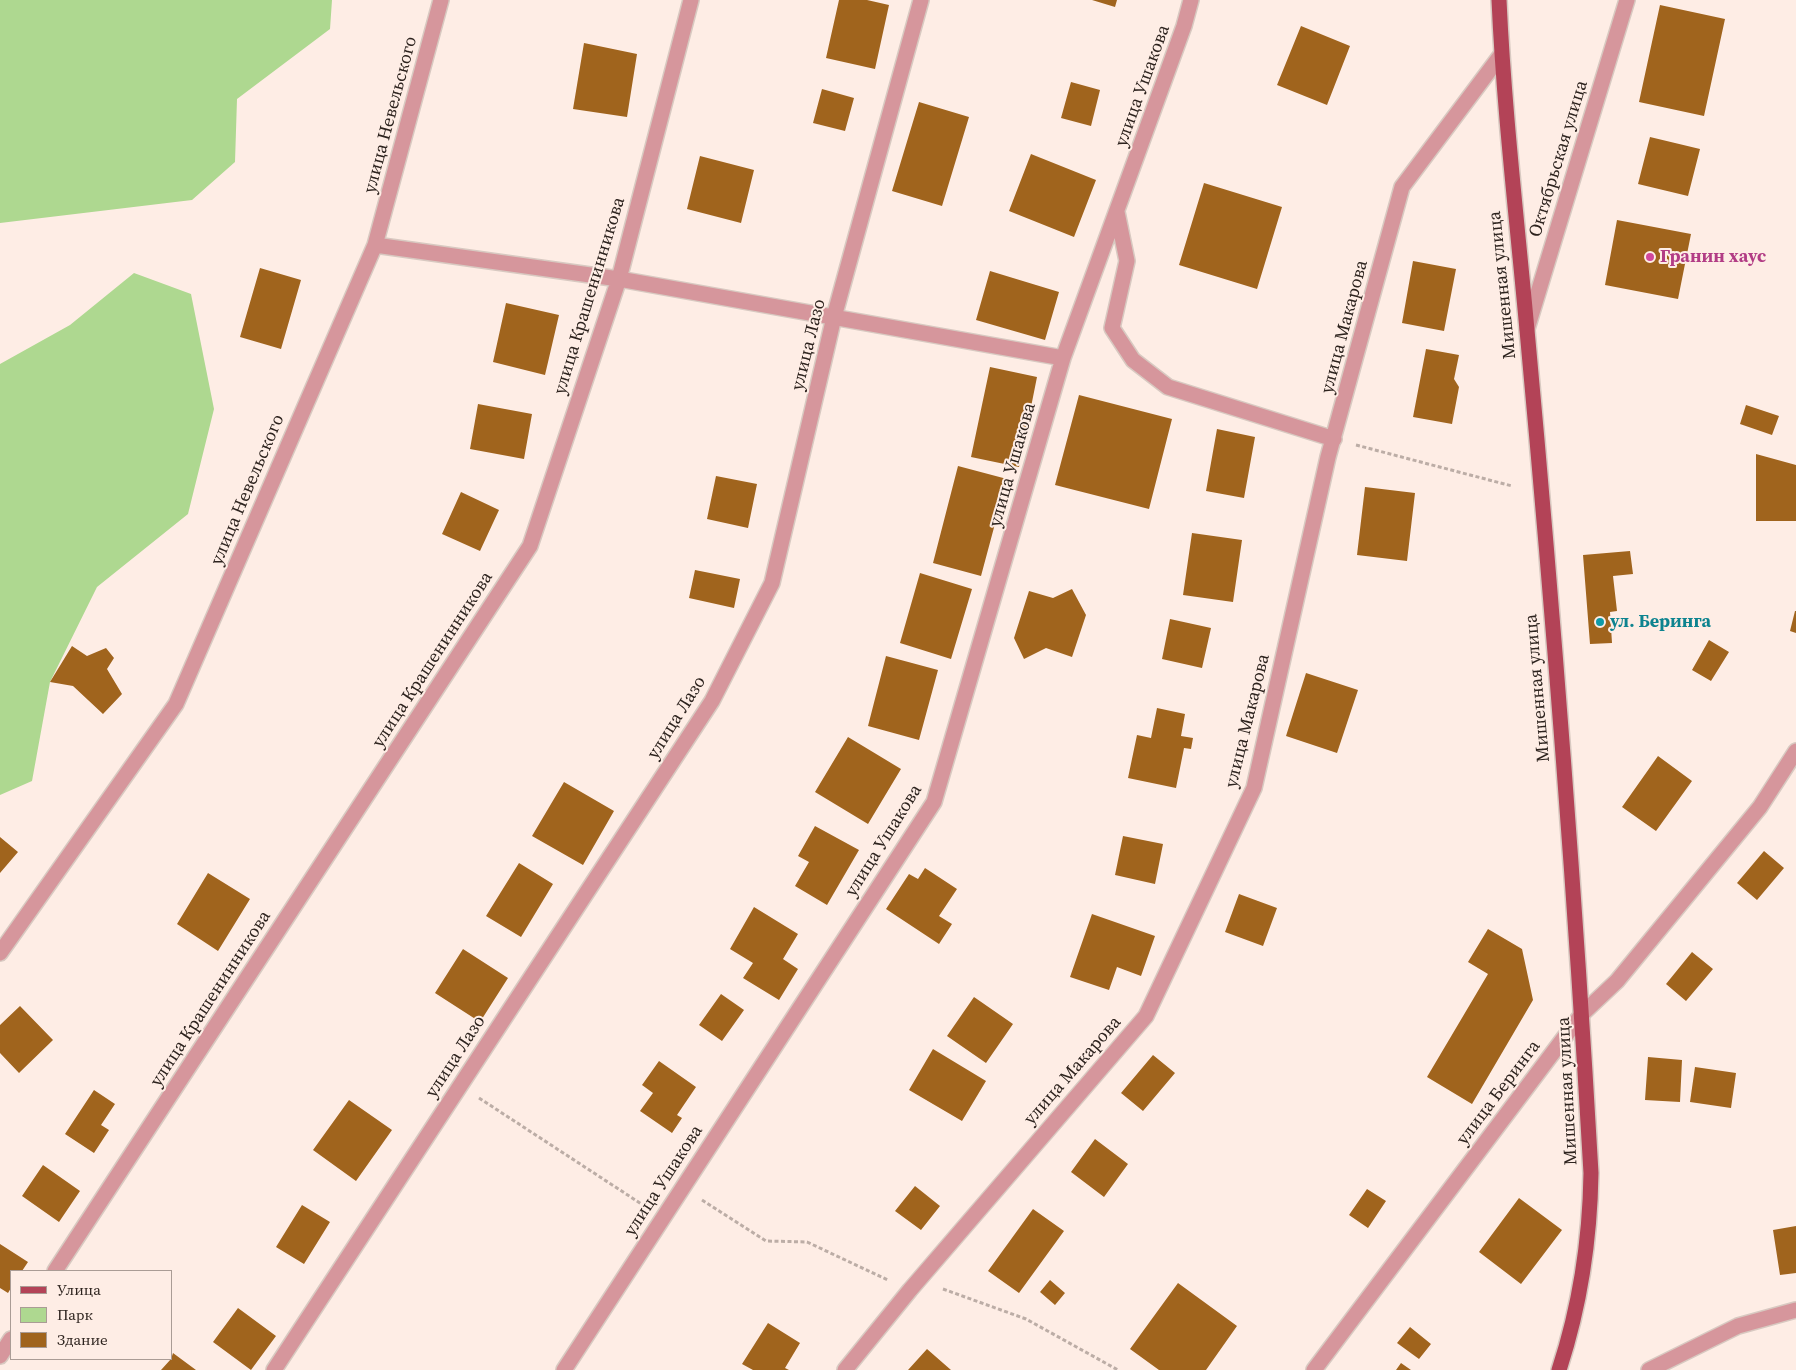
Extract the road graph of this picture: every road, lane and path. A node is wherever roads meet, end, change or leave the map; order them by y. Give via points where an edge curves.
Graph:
1 (441, 0) edge
2 (691, 0) edge
3 (921, 0) edge
4 (1191, 0) edge
5 (1499, 0) edge
6 (1627, 0) edge
7 (1502, 55) junction
8 (1117, 212) junction
9 (375, 245) junction
10 (619, 279) junction
11 (834, 317) junction
12 (1527, 328) junction
13 (1064, 358) junction
14 (1334, 439) junction
15 (1512, 486) dead end
16 (1796, 751) edge
17 (0, 953) edge
18 (1582, 1014) junction
19 (460, 1085) junction
20 (683, 1187) junction
21 (663, 1218) junction
22 (56, 1270) edge
23 (914, 1285) junction
24 (1796, 1310) edge
25 (10, 1341) edge
26 (0, 1356) edge
27 (274, 1370) edge
28 (564, 1370) edge
29 (845, 1370) edge
30 (1118, 1370) edge
31 (1314, 1370) edge
32 (1559, 1370) edge
33 (1649, 1370) edge

1 - 9 street, улица Невельского
2 - 10 street, улица Крашенинникова
3 - 11 street, улица Лазо
4 - 8 street, улица Ушакова
5 - 7 main road, Мишенная улица
6 - 12 street, Октябрьская улица
7 - 12 main road, Мишенная улица
7 - 14 street, улица Макарова via 1402,187
8 - 13 street, улица Ушакова
8 - 14 street via 1127,261 1112,328 1133,360 1168,387
9 - 10 street
9 - 17 street, улица Невельского via 176,704
10 - 11 street
10 - 22 street, улица Крашенинникова via 530,546
11 - 13 street
11 - 19 street, улица Лазо via 772,583 712,701
12 - 18 main road, Мишенная улица
13 - 20 street, улица Ушакова via 934,802
14 - 15 path
14 - 23 street, улица Макарова via 1254,788 1146,1016
16 - 18 street, улица Беринга via 1760,807 1617,981
18 - 31 street, улица Беринга
18 - 32 main road, Мишенная улица via 1591,1202 1581,1286 1570,1338
19 - 21 path
19 - 27 street, улица Лазо
20 - 21 street, улица Ушакова
20 - 23 path via 766,1241 807,1242 859,1269
21 - 28 street, улица Ушакова
23 - 29 street, улица Макарова
23 - 30 path via 1026,1319
24 - 33 street via 1738,1326
25 - 26 street

